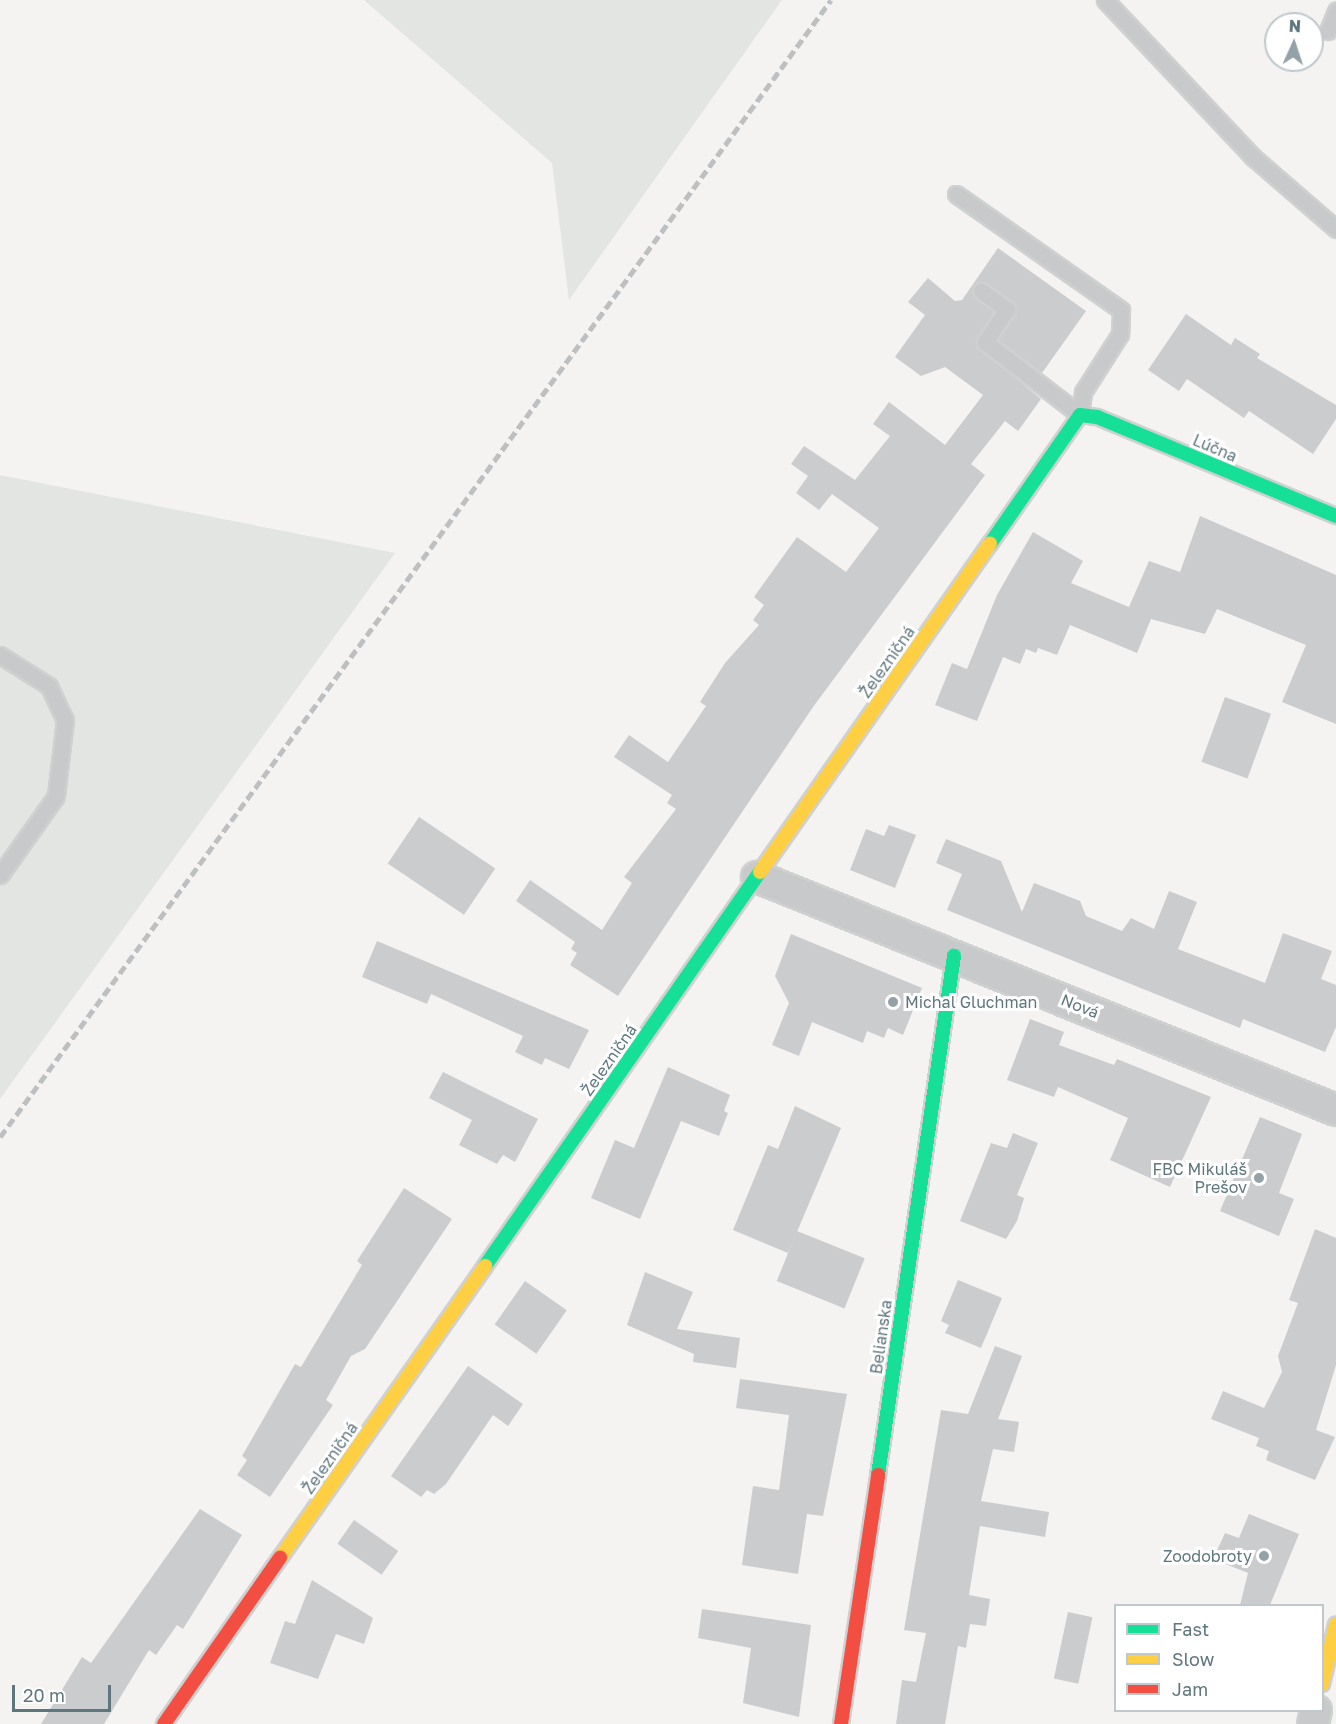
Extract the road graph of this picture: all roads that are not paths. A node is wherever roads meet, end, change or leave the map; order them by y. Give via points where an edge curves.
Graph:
1 (1105, 0) edge
2 (1336, 11) edge
3 (1328, 31) dead end
4 (956, 194) dead end
5 (1336, 229) edge
6 (981, 291) dead end
7 (1080, 415) junction
8 (1336, 516) edge
9 (0, 656) edge
10 (0, 875) edge
11 (757, 877) junction
12 (954, 956) junction
13 (1336, 1110) edge
14 (1336, 1626) edge
15 (1324, 1680) edge
16 (164, 1724) edge
17 (841, 1724) edge

1 - 5 lane via 1253,158
2 - 3 lane
4 - 7 lane via 1121,310 1120,334 1083,392
6 - 7 lane via 1007,309 985,342
7 - 8 street, Lúčna via 1097,417
7 - 11 street, Železničná
9 - 10 lane via 49,686 65,720 56,796
11 - 12 street, Nová
11 - 16 street, Železničná
12 - 13 street, Nová
12 - 17 street, Belianska
14 - 15 street

